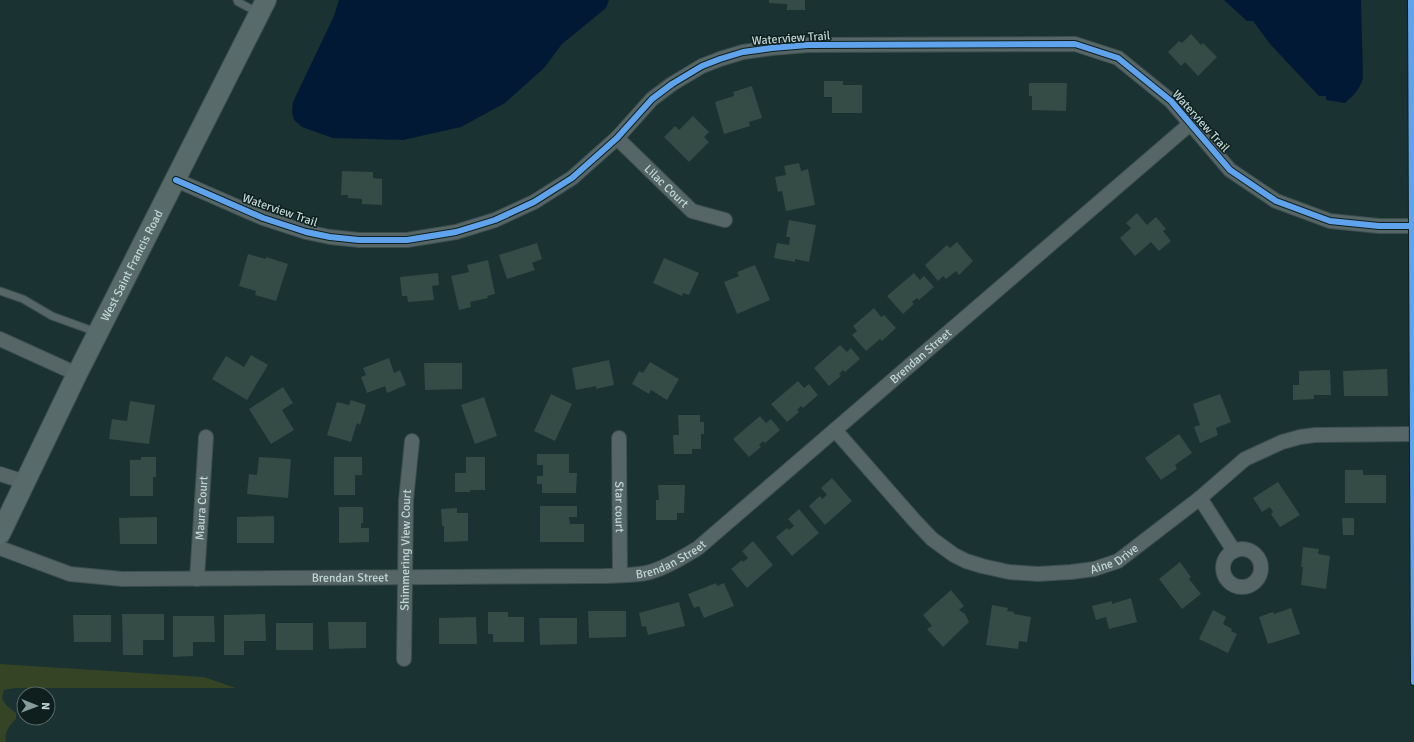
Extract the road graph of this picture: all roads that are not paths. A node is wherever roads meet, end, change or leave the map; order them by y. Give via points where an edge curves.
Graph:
1 (237, 0) edge
2 (263, 7) edge
3 (1190, 124) junction
4 (617, 138) junction
5 (176, 180) junction
6 (725, 220) dead end
7 (1414, 226) edge
8 (0, 291) edge
9 (98, 333) junction
10 (0, 339) edge
11 (77, 374) junction
12 (836, 430) junction
13 (1414, 434) edge
14 (206, 436) dead end
15 (619, 438) dead end
16 (412, 441) dead end
17 (0, 474) edge
18 (25, 482) junction
19 (1200, 498) junction
20 (0, 534) edge
21 (0, 548) edge
22 (1234, 551) dead end
23 (620, 575) junction
24 (404, 577) junction
25 (197, 579) junction
26 (404, 658) dead end

1 - 2 lane
2 - 5 street, West Saint Francis Road
3 - 4 street, Waterview Trail via 1171,101 1118,58 1075,44 808,45 743,52 702,66 652,99
3 - 7 street, Waterview Trail via 1230,170 1276,201 1330,221 1379,226
3 - 12 street, Brendan Street
4 - 5 street, Waterview Trail via 572,178 534,202 495,220 456,232 407,240 359,240 306,232 263,218
4 - 6 street, Lilac Court via 692,211
5 - 9 street, West Saint Francis Road
8 - 9 lane via 23,299 52,316
9 - 11 street, West Saint Francis Road
10 - 11 street
11 - 18 street, West Saint Francis Road
12 - 19 street, Aine Drive via 932,539 966,561 997,570 1038,574 1071,572 1094,569 1118,561
12 - 23 street, Brendan Street via 698,548 651,572
13 - 19 street, Aine Drive via 1315,435 1282,442 1245,459
14 - 25 street, Maura Court
15 - 23 street, Star court
16 - 24 street, Shimmering View Court via 406,500
17 - 18 street
18 - 20 street, West Saint Francis Road
19 - 22 street
21 - 25 street, Brendan Street via 70,574 122,579
23 - 24 street, Brendan Street
24 - 25 street, Brendan Street
24 - 26 street, Shimmering View Court

